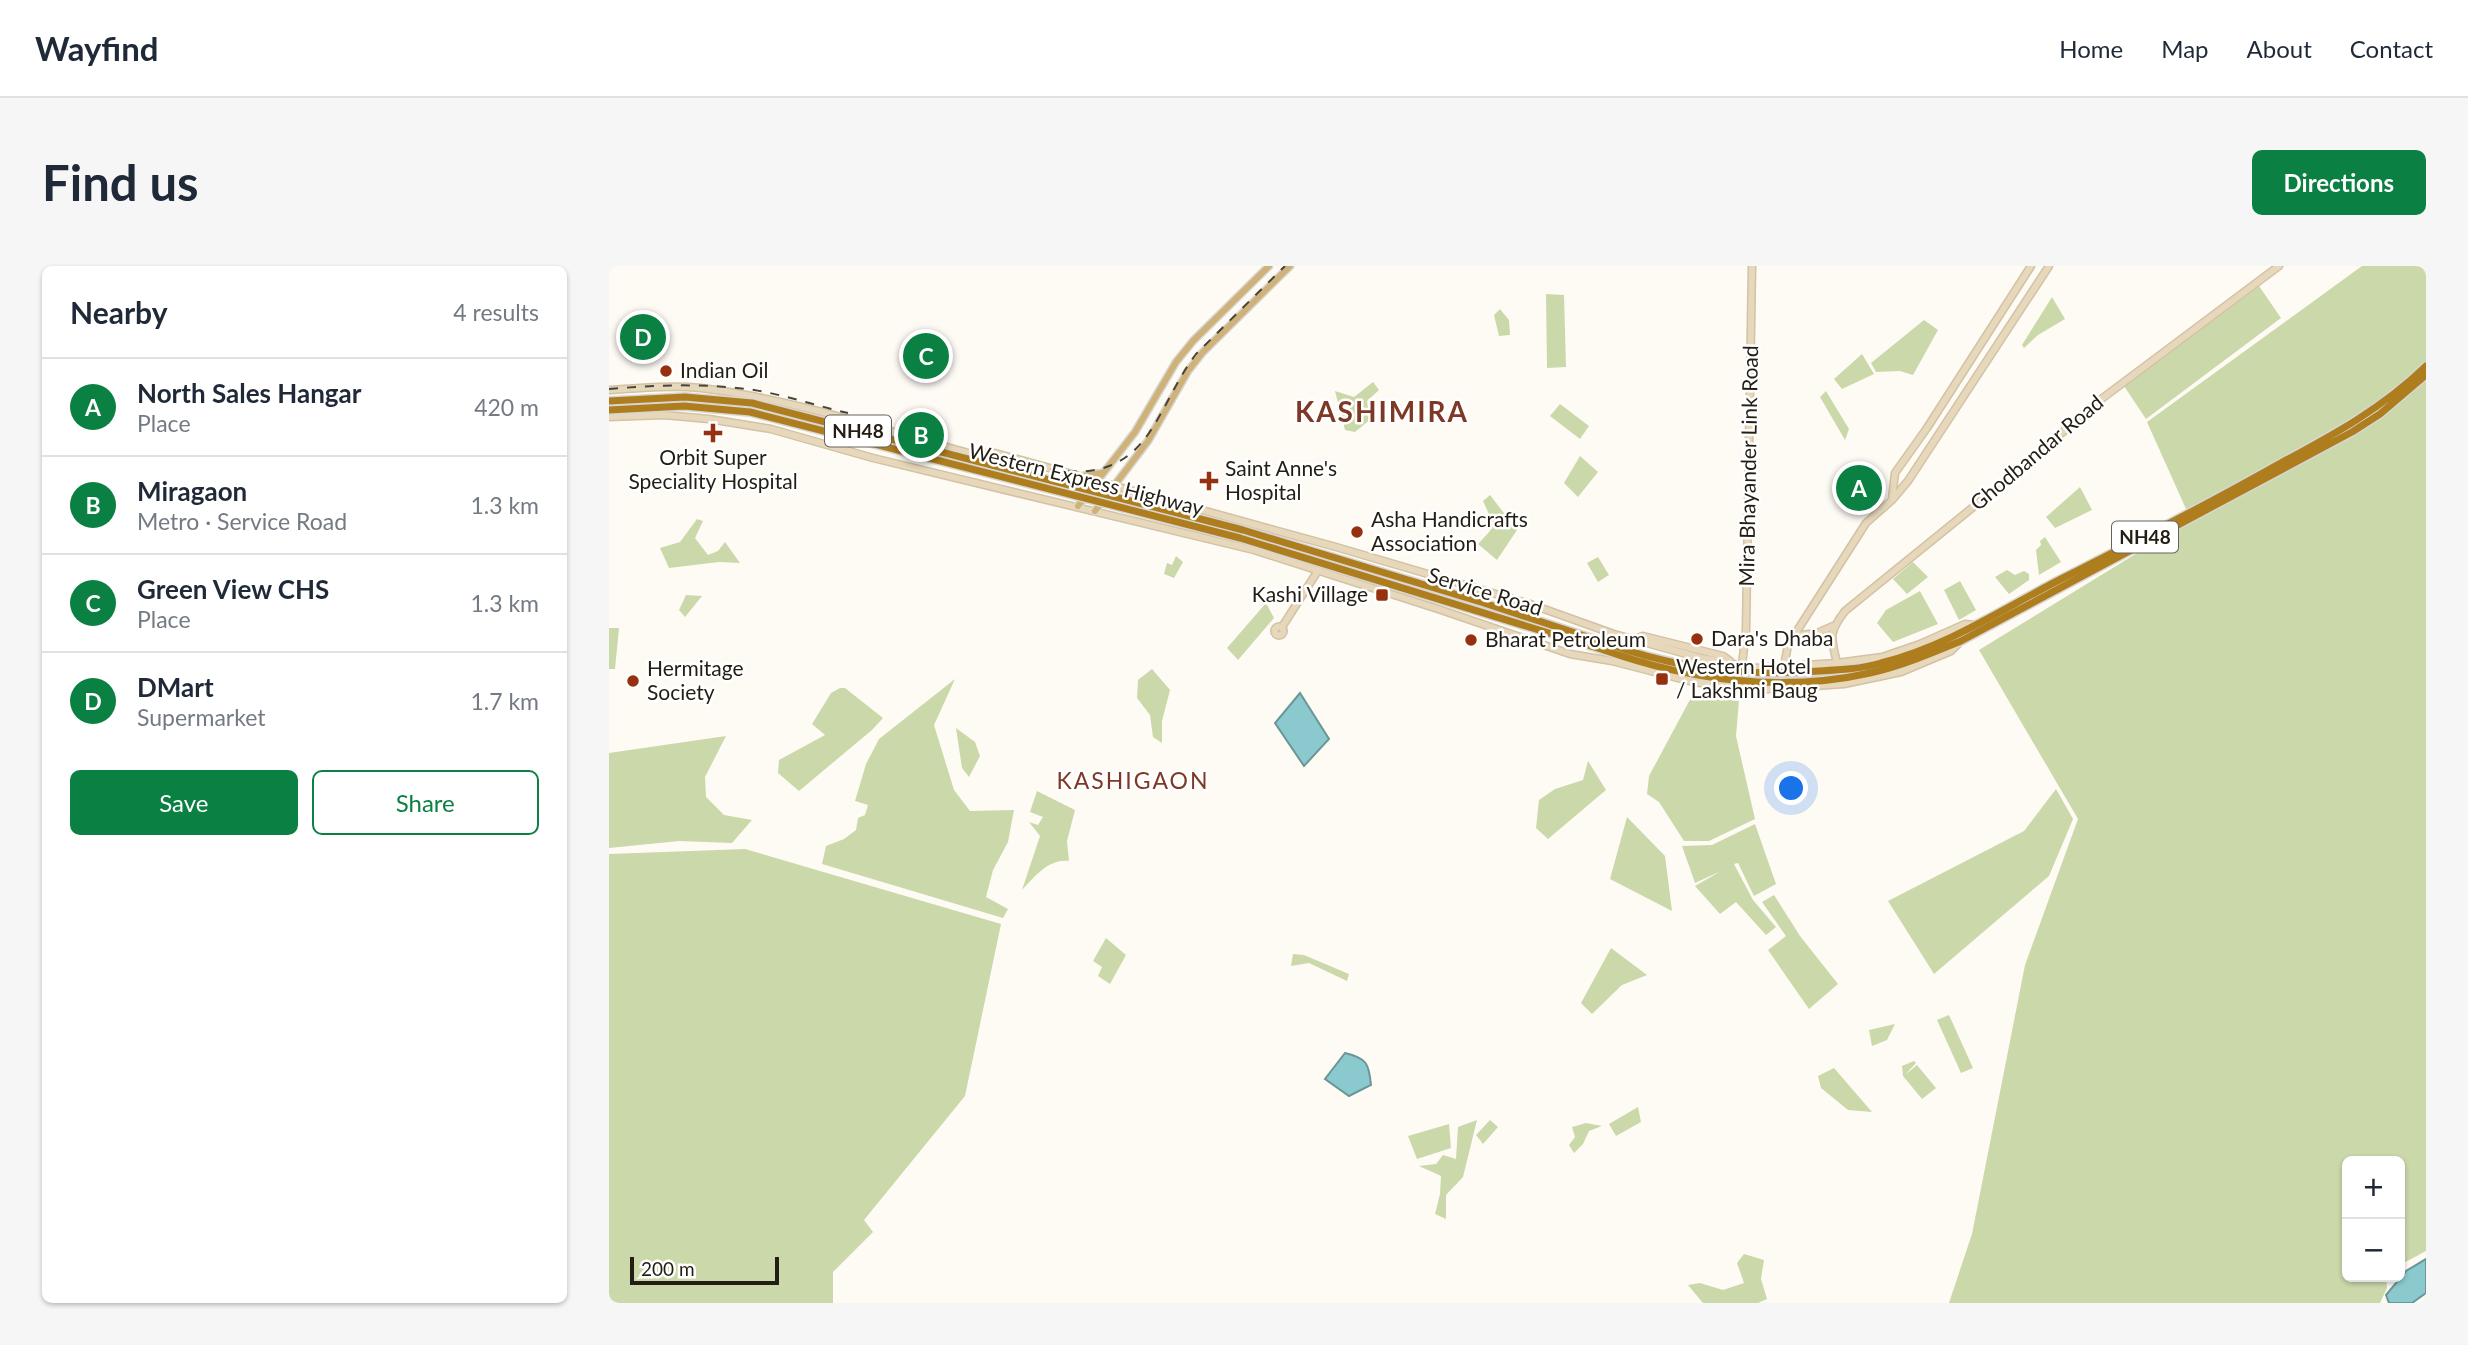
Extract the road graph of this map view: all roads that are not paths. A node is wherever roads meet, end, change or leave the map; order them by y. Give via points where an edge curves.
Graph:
1 (1269, 266) edge
2 (1290, 266) edge
3 (1752, 266) edge
4 (2031, 266) edge
5 (2049, 266) edge
6 (2279, 266) edge
7 (2426, 366) edge
8 (2426, 375) edge
9 (1162, 384) junction
10 (609, 390) edge
11 (1175, 392) junction
12 (609, 401) edge
13 (609, 410) edge
14 (609, 418) edge
15 (1143, 420) junction
16 (1157, 428) junction
17 (1135, 432) junction
18 (1148, 441) junction
19 (1104, 471) junction
20 (1083, 477) junction
21 (1097, 480) junction
22 (1113, 485) junction
23 (1892, 500) junction
24 (1078, 506) junction
25 (1095, 511) junction
26 (1329, 545) junction
27 (1318, 570) junction
28 (1997, 618) junction
29 (1977, 625) junction
30 (1833, 626) junction
31 (1282, 627) dead end
32 (1614, 634) junction
33 (1793, 636) junction
34 (1609, 651) junction
35 (1837, 663) junction
36 (1742, 665) junction
37 (1784, 666) junction

1 - 9 main road via 1193,341
2 - 11 main road via 1203,352
3 - 36 street, Mira Bhayander Link Road
4 - 23 street via 1895,473
5 - 23 street
6 - 30 street, Ghodbandar Road via 2100,400 1845,611
7 - 28 highway, Western Express Highway / NH48 via 2399,392 2342,430
8 - 28 highway, Western Express Highway / NH48 via 2352,432
9 - 11 main road
9 - 15 main road
10 - 20 street, Service Road via 643,384 795,402 968,453 995,453
11 - 16 main road
12 - 34 highway, Western Express Highway / NH48, bridge via 685,397 752,403 1243,530 1484,603
13 - 34 highway, Western Express Highway / NH48, bridge via 684,407 750,412 1240,538
14 - 24 street via 664,415 754,425 1010,493
15 - 16 main road
15 - 17 main road
16 - 18 main road
17 - 18 main road
17 - 19 main road
18 - 22 main road
19 - 20 main road
19 - 21 main road
20 - 21 street, Service Road
21 - 22 street, Service Road
21 - 24 main road
22 - 25 main road
22 - 26 street, Service Road
23 - 33 street via 1866,523
24 - 25 street
25 - 27 street
26 - 27 street
26 - 32 street, Service Road via 1530,604
27 - 31 street
27 - 34 street via 1570,654
28 - 29 highway, Western Express Highway / NH48
28 - 34 highway, Western Express Highway / NH48 via 1961,641 1869,673 1790,682 1739,682 1662,670
29 - 34 highway, Western Express Highway / NH48 via 1879,664 1783,674 1706,670
29 - 35 street, Service Road via 1965,624 1882,657
30 - 33 street
30 - 35 street
32 - 34 street
32 - 36 street, Service Road via 1694,657
33 - 37 street
35 - 37 street, Service Road
36 - 37 street, Service Road

